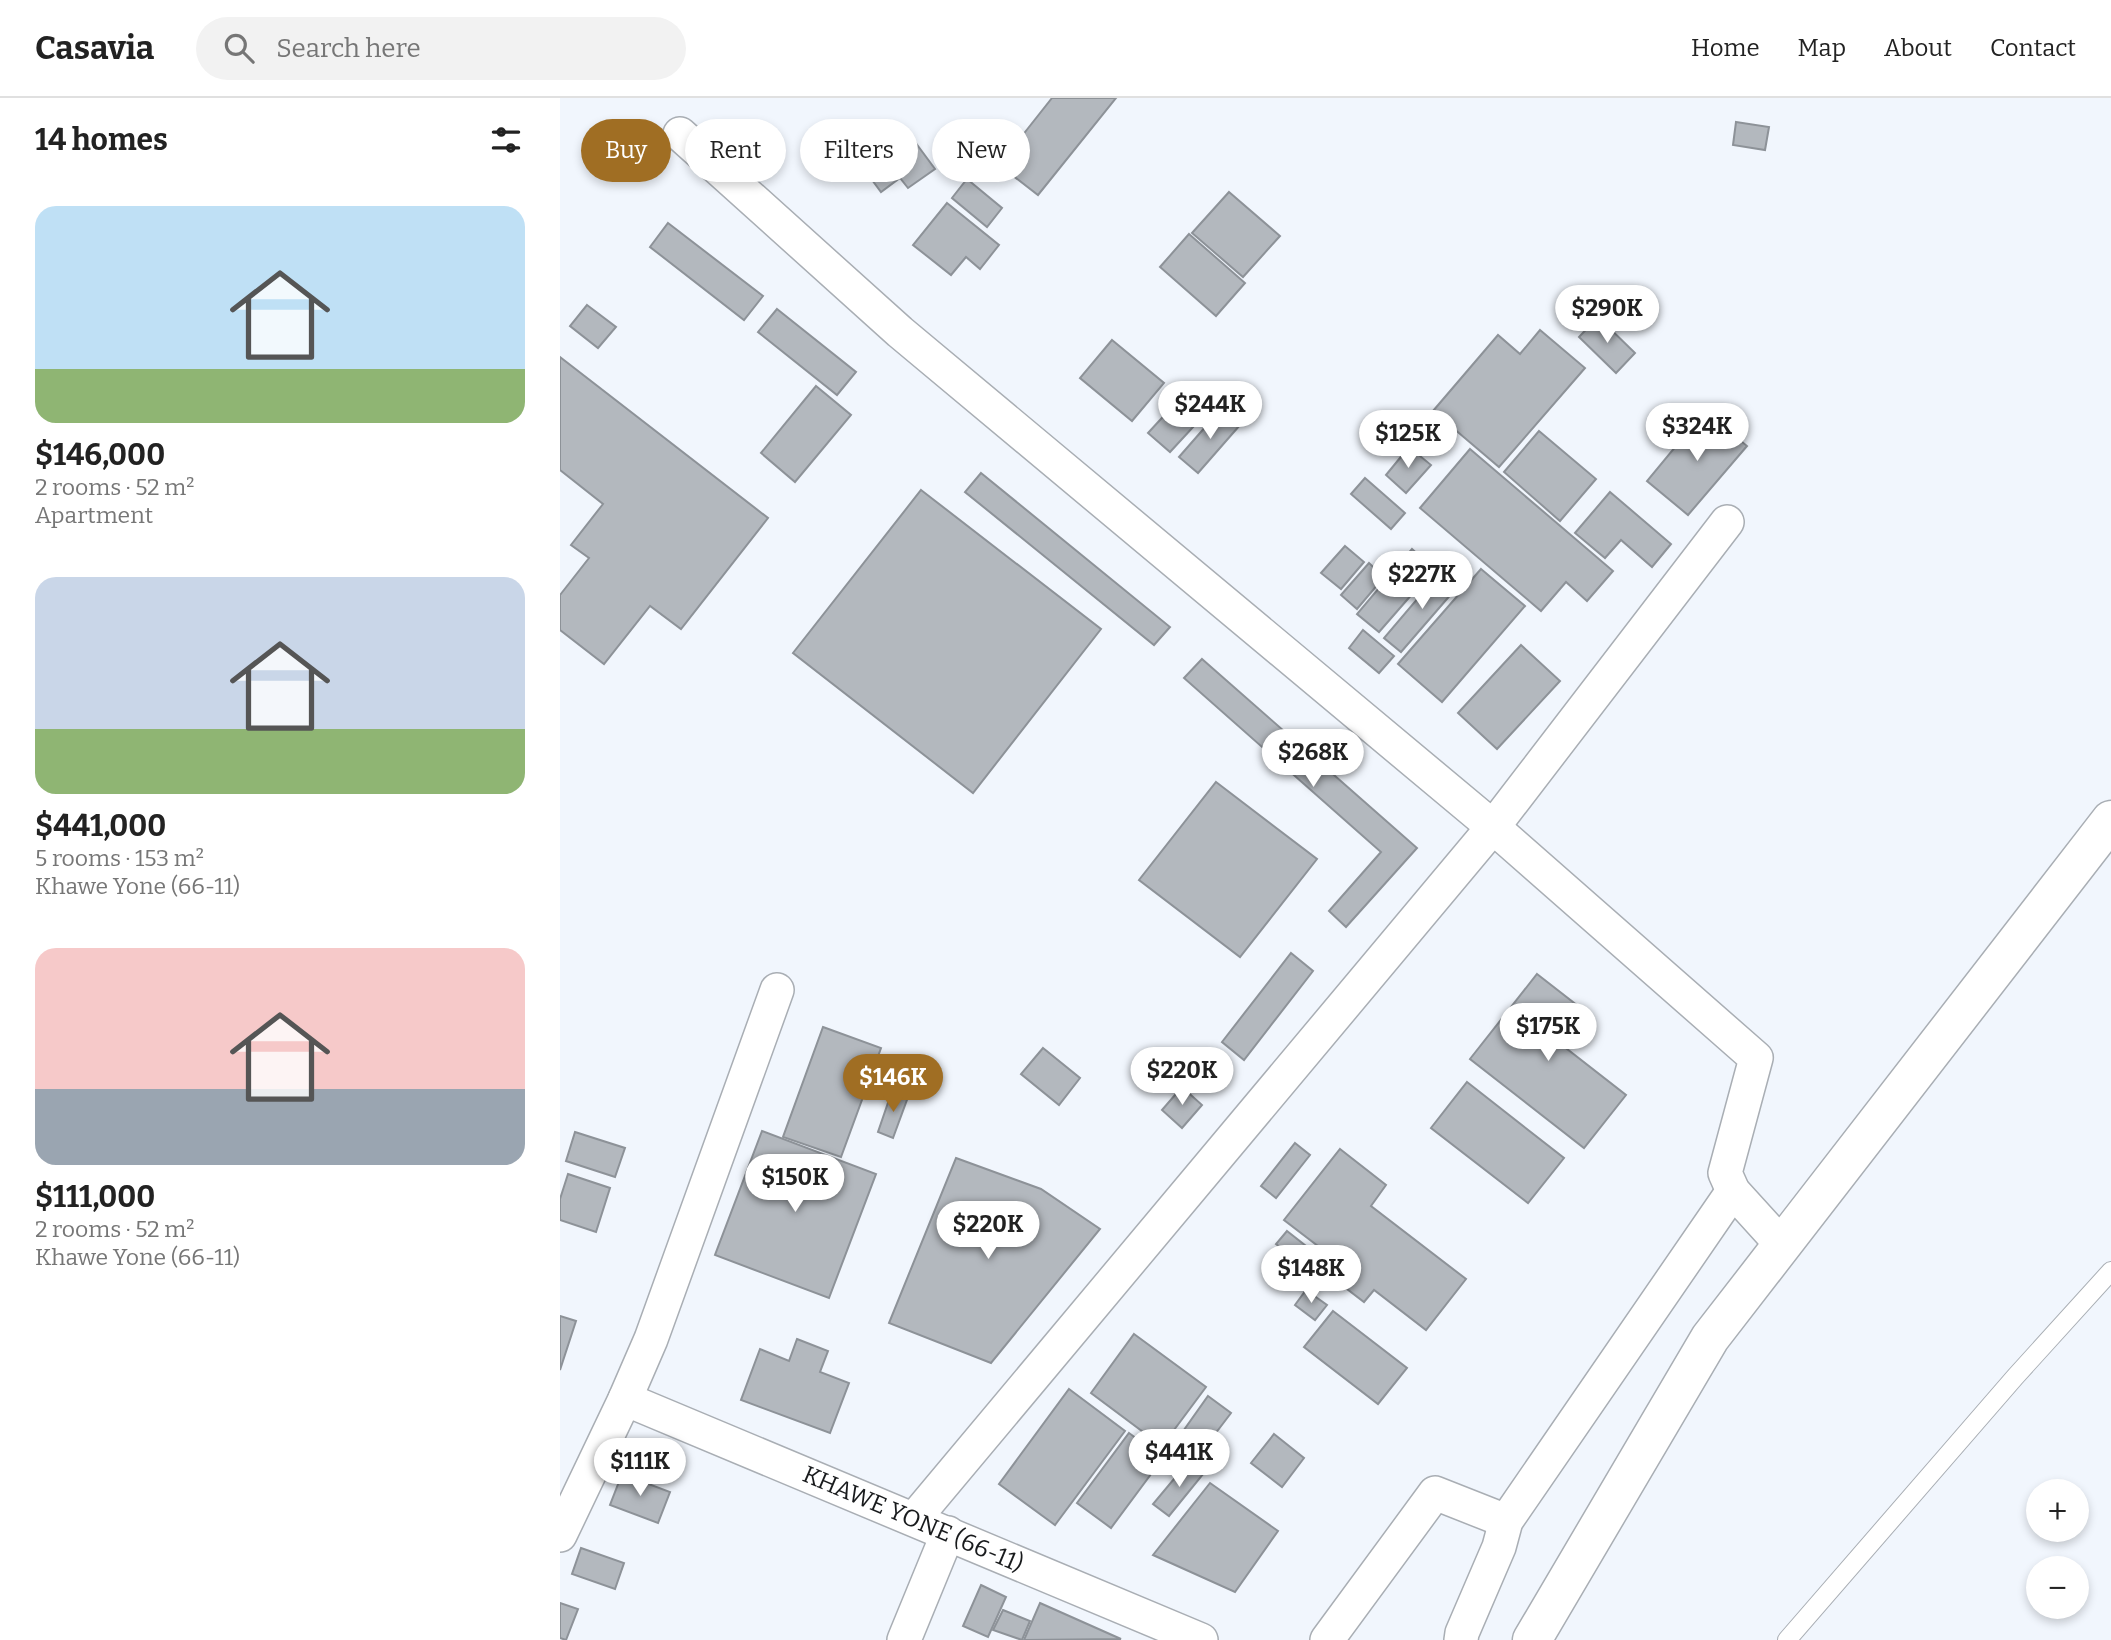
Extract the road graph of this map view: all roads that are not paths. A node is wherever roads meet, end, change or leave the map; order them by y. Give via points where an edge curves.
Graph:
1 (680, 134) dead end
2 (1727, 522) dead end
3 (2111, 820) edge
4 (1493, 827) junction
5 (777, 990) dead end
6 (1733, 1191) junction
7 (1782, 1245) junction
8 (2111, 1271) edge
9 (625, 1399) junction
10 (914, 1519) junction
11 (1506, 1521) junction
12 (561, 1532) edge
13 (948, 1533) junction
14 (904, 1640) edge
15 (1201, 1640) edge
16 (1328, 1640) edge
17 (1461, 1640) edge
18 (1532, 1640) edge
19 (1787, 1640) edge

1 - 4 street via 900,332
2 - 4 street
3 - 7 main road
4 - 6 street via 1756,1059 1725,1173
4 - 10 street
5 - 9 street
6 - 7 street
6 - 11 street
7 - 18 main road via 1710,1338
8 - 19 lane
9 - 10 street, KHAWE YONE (66-11)
9 - 12 street
10 - 13 street, KHAWE YONE (66-11)
11 - 16 street via 1435,1493
11 - 17 street
13 - 14 street
13 - 15 street, KHAWE YONE (66-11)

